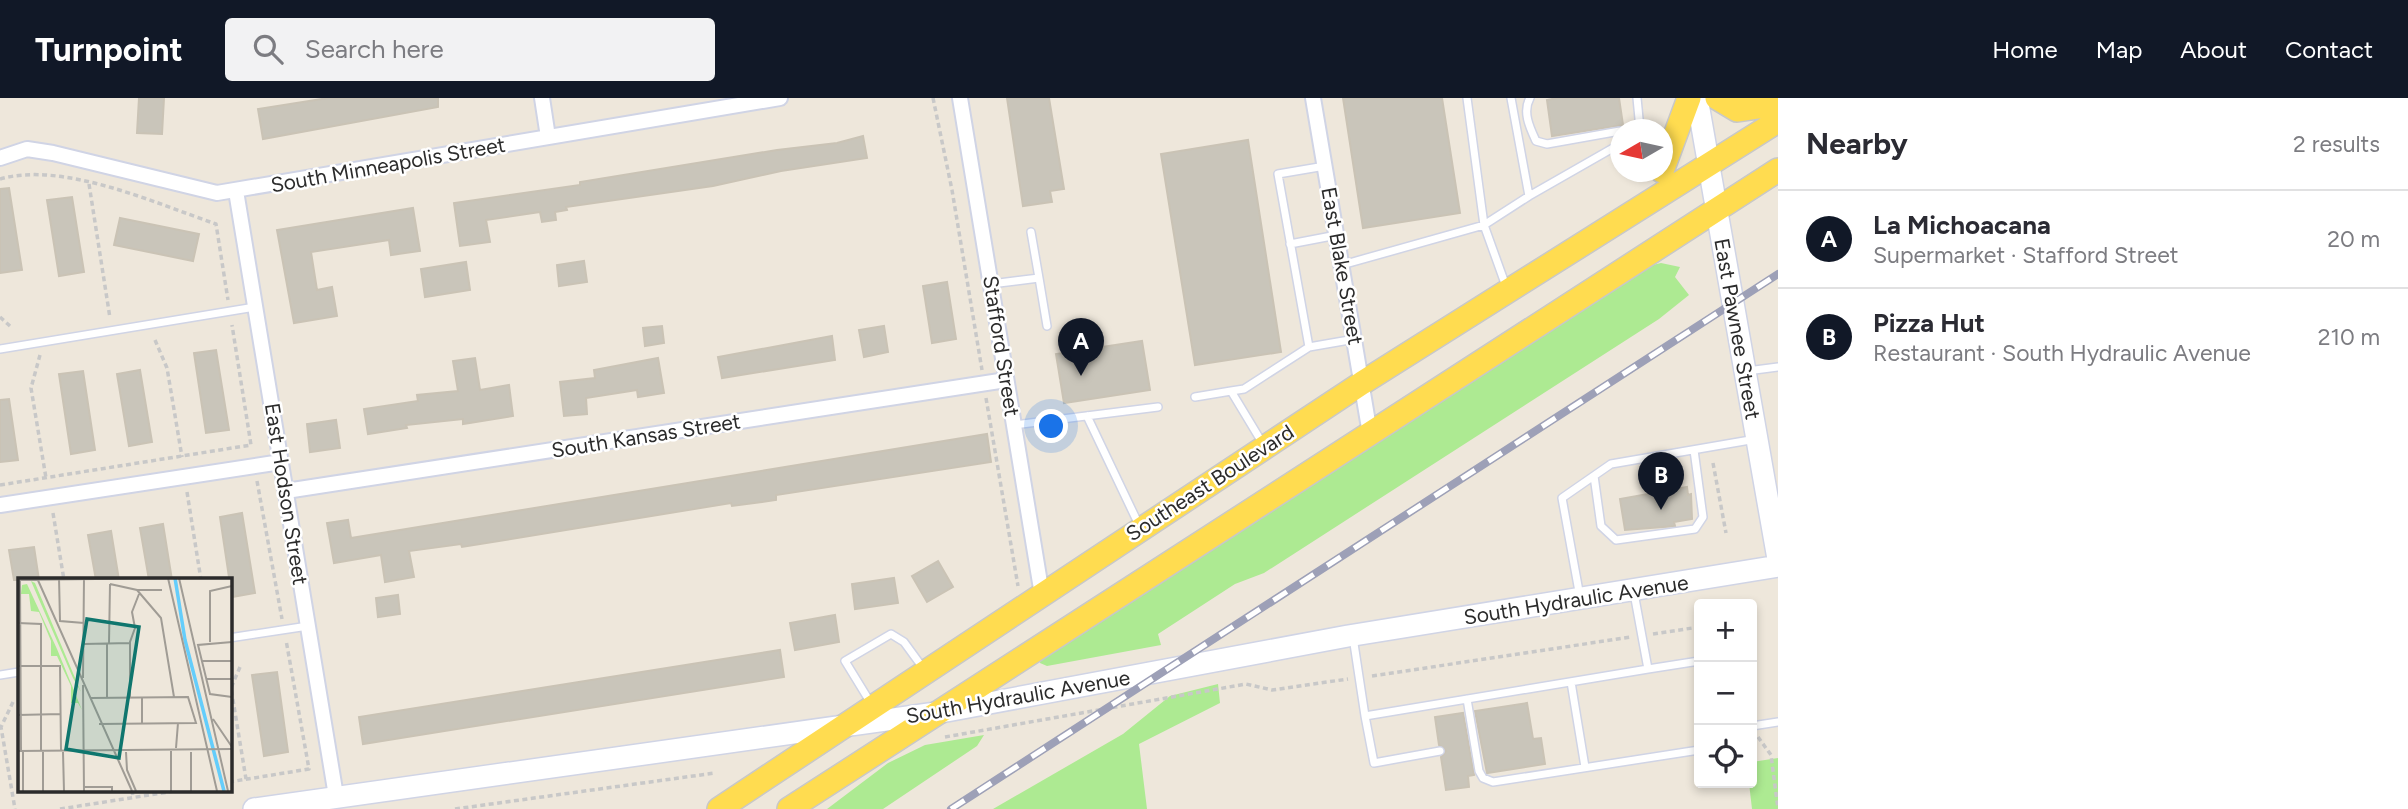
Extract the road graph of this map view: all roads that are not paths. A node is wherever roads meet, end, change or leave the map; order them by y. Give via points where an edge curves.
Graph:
1 (542, 98) edge
2 (780, 98) edge
3 (960, 98) edge
4 (1313, 98) edge
5 (1467, 98) edge
6 (1511, 98) edge
7 (1530, 98) edge
8 (1637, 98) edge
9 (1689, 98) edge
10 (1697, 98) edge
11 (1717, 98) edge
12 (734, 102) edge
13 (1778, 104) edge
14 (1638, 119) edge
15 (1778, 121) edge
16 (1610, 133) edge
17 (548, 137) junction
18 (1673, 141) edge
19 (1610, 150) edge
20 (0, 158) edge
21 (1325, 166) junction
22 (1708, 166) junction
23 (1778, 170) edge
24 (1655, 182) edge
25 (236, 191) junction
26 (1530, 196) junction
27 (1715, 209) junction
28 (1634, 213) junction
29 (1484, 225) junction
30 (1031, 232) dead end
31 (1337, 235) junction
32 (1290, 244) junction
33 (1342, 265) junction
34 (1038, 278) junction
35 (991, 284) junction
36 (1508, 292) junction
37 (255, 307) junction
38 (1047, 326) dead end
39 (1354, 339) junction
40 (1308, 347) junction
41 (0, 349) edge
42 (1778, 367) edge
43 (1744, 371) junction
44 (1006, 380) junction
45 (1362, 383) junction
46 (1231, 391) junction
47 (1195, 397) dead end
48 (1158, 407) dead end
49 (1087, 416) junction
50 (1013, 425) junction
51 (1370, 434) junction
52 (1756, 439) junction
53 (1265, 448) junction
54 (1694, 450) junction
55 (281, 462) junction
56 (1594, 476) junction
57 (286, 491) junction
58 (0, 505) edge
59 (1141, 529) junction
60 (1778, 559) edge
61 (1778, 566) edge
62 (1634, 591) junction
63 (1042, 595) junction
64 (1580, 600) junction
65 (308, 626) junction
66 (1353, 635) junction
67 (231, 638) edge
68 (1694, 662) edge
69 (1648, 669) junction
70 (925, 671) junction
71 (18, 672) edge
72 (0, 675) edge
73 (1572, 682) junction
74 (1467, 699) junction
75 (873, 706) junction
76 (936, 713) junction
77 (1365, 716) junction
78 (1778, 722) edge
79 (843, 726) junction
80 (1757, 726) edge
81 (1475, 745) junction
82 (1463, 747) dead end
83 (1440, 751) dead end
84 (1694, 751) edge
85 (1585, 767) junction
86 (336, 796) junction
87 (254, 809) edge
88 (719, 809) edge
89 (789, 809) edge

1 - 17 street
2 - 12 street, South Minneapolis Street
3 - 35 street, Stafford Street
4 - 21 street, East Blake Street
5 - 29 lane
6 - 26 lane
7 - 16 lane via 1528,125 1536,141 1547,145
8 - 14 lane
9 - 18 main road
10 - 22 street, East Pawnee Street
11 - 13 main road via 1737,110
12 - 17 street, South Minneapolis Street
15 - 22 main road, Southeast Boulevard
17 - 25 street, South Minneapolis Street
19 - 26 lane
20 - 25 street, South Minneapolis Street via 27,149 198,191
21 - 31 street, East Blake Street
21 - 32 lane via 1278,174
22 - 27 street, East Pawnee Street
22 - 28 main road, Southeast Boulevard
23 - 27 main road
24 - 28 main road
25 - 37 street, East Hodson Street
26 - 29 lane
27 - 43 street, East Pawnee Street
27 - 51 main road
28 - 36 main road, Southeast Boulevard
29 - 33 lane
29 - 36 lane
30 - 34 lane
31 - 32 lane
31 - 33 street, East Blake Street
32 - 40 lane
33 - 39 street, East Blake Street
34 - 35 lane
34 - 38 lane
35 - 44 street, Stafford Street
36 - 45 main road, Southeast Boulevard
37 - 41 lane
37 - 55 street, East Hodson Street
39 - 40 lane
39 - 45 street, East Blake Street
40 - 46 lane via 1244,388
42 - 43 lane
43 - 52 street, East Pawnee Street
44 - 50 street, Stafford Street
44 - 57 street, South Kansas Street
45 - 51 street, East Blake Street
45 - 53 main road, Southeast Boulevard
46 - 47 lane
46 - 53 lane
48 - 49 lane
49 - 50 lane
49 - 59 lane
50 - 63 street, Stafford Street
51 - 76 main road
52 - 54 lane
52 - 60 street, East Pawnee Street
53 - 59 main road, Southeast Boulevard
54 - 56 lane via 1611,464
54 - 56 lane via 1703,517 1695,529 1616,540 1601,526
55 - 57 street, East Hodson Street
55 - 58 street
56 - 64 lane via 1562,498
57 - 65 street, East Hodson Street
59 - 63 main road, Southeast Boulevard
61 - 62 street, South Hydraulic Avenue
62 - 64 street, South Hydraulic Avenue
62 - 69 lane
63 - 70 main road, Southeast Boulevard
64 - 66 street, South Hydraulic Avenue
65 - 67 lane
65 - 86 street, East Hodson Street
66 - 76 street, South Hydraulic Avenue
66 - 77 lane
68 - 69 lane
69 - 73 lane
70 - 75 main road, Southeast Boulevard
70 - 75 lane via 904,642 891,634 845,661
71 - 72 lane
73 - 74 lane
73 - 85 lane
74 - 77 lane
74 - 81 lane
75 - 79 main road, Southeast Boulevard
76 - 79 street, South Hydraulic Avenue
76 - 89 main road
77 - 83 lane via 1374,763
78 - 80 lane
79 - 86 street, South Hydraulic Avenue
79 - 88 main road, Southeast Boulevard
81 - 82 lane
81 - 85 lane via 1479,771 1493,782
84 - 85 lane
86 - 87 street, South Hydraulic Avenue

